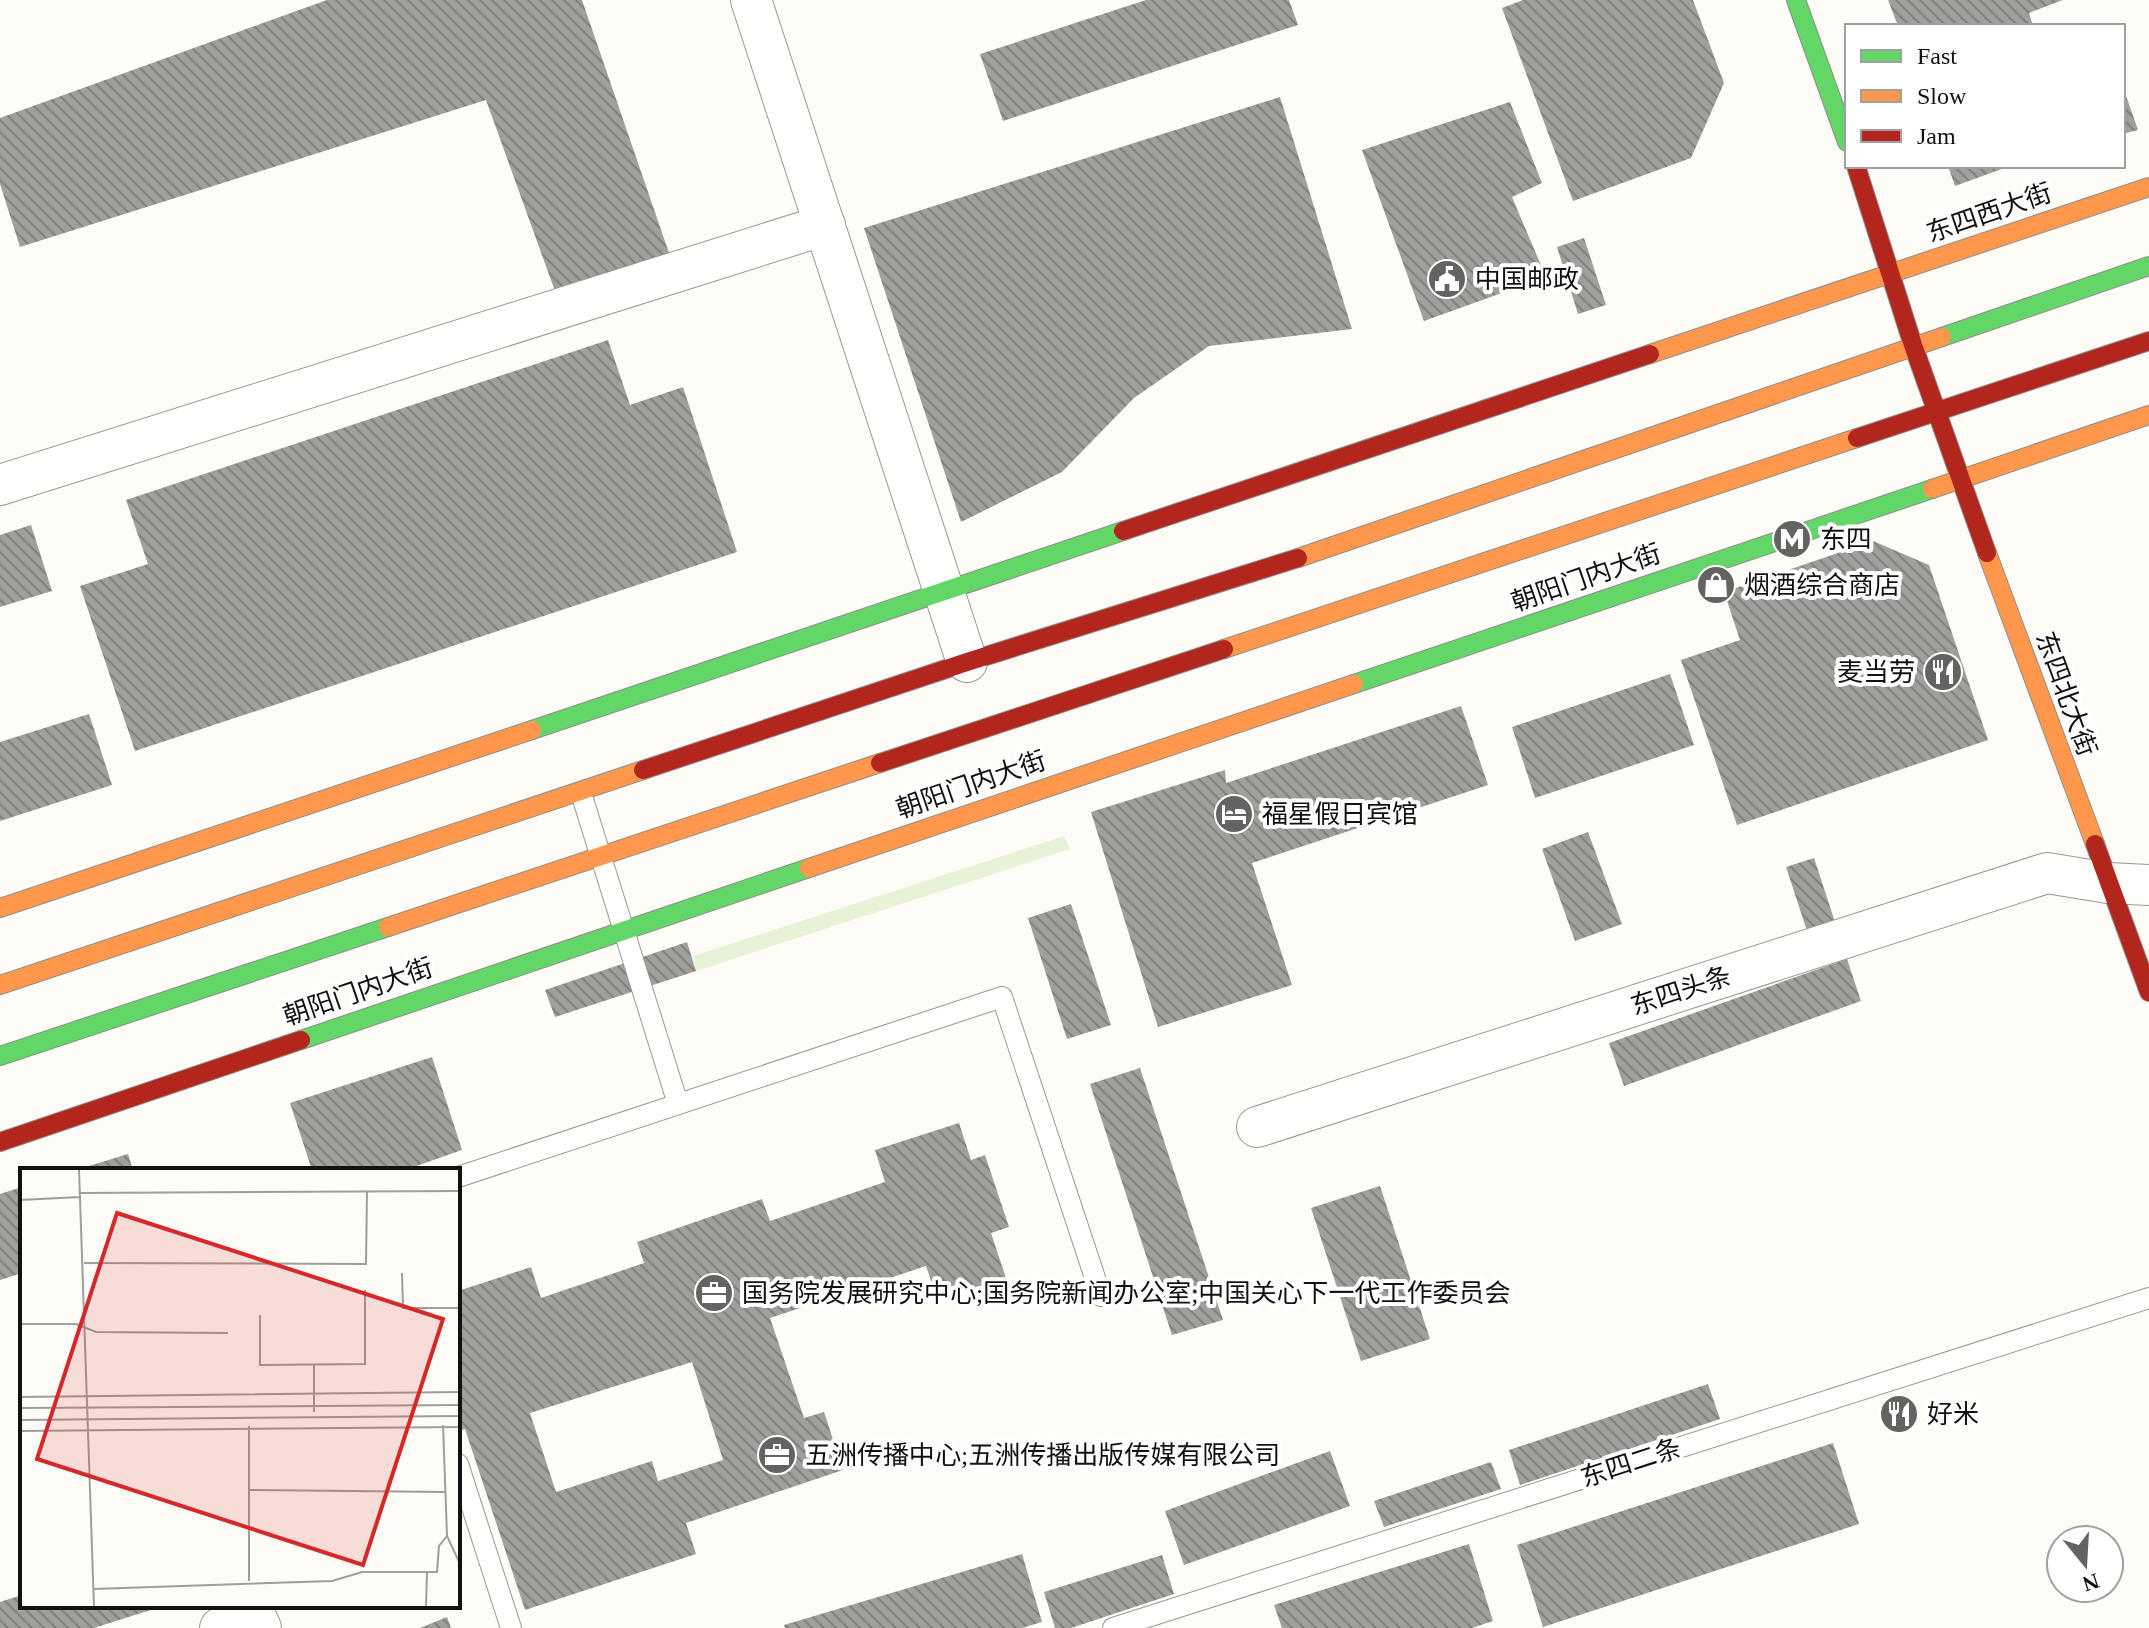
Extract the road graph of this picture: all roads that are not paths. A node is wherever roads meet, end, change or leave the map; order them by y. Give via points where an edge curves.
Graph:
1 (751, 0) edge
2 (1796, 0) edge
3 (1845, 136) edge
4 (1857, 168) edge
5 (2149, 187) edge
6 (825, 225) junction
7 (2149, 266) edge
8 (1891, 273) junction
9 (2149, 341) edge
10 (1913, 345) junction
11 (1937, 412) junction
12 (2149, 415) edge
13 (1960, 479) junction
14 (0, 485) edge
15 (944, 592) junction
16 (967, 662) junction
17 (581, 793) junction
18 (602, 858) junction
19 (2108, 883) junction
20 (2149, 885) edge
21 (0, 908) edge
22 (623, 930) junction
23 (0, 985) edge
24 (2149, 992) edge
25 (0, 1056) edge
26 (678, 1104) junction
27 (1257, 1127) dead end
28 (0, 1142) edge
29 (460, 1176) edge
30 (1101, 1296) dead end
31 (2149, 1298) edge
32 (460, 1470) edge
33 (220, 1628) edge
34 (261, 1628) edge
35 (511, 1628) edge
36 (1113, 1628) edge

1 - 6 street
2 - 3 main road
4 - 8 main road, 东四北大街
5 - 8 main road, 东四西大街
6 - 14 street
6 - 15 street
7 - 10 main road
8 - 10 main road, 东四北大街
8 - 15 main road
9 - 11 main road
10 - 11 main road, 东四北大街
10 - 16 main road via 1233,580
11 - 13 main road, 东四北大街
11 - 18 main road, 朝阳门内大街
12 - 13 main road
13 - 19 main road, 东四北大街
13 - 22 main road, 朝阳门内大街
15 - 16 street
15 - 21 main road
16 - 17 main road
17 - 18 lane
17 - 23 main road
18 - 22 lane
18 - 25 main road, 朝阳门内大街
19 - 20 street, 东四头条
19 - 24 main road, 东四北大街
19 - 27 street, 东四头条 via 2047,873
22 - 26 lane
22 - 28 main road, 朝阳门内大街
26 - 29 lane
26 - 30 lane via 1002,997
31 - 36 lane, 东四二条
32 - 35 lane
33 - 34 street via 256,1617

